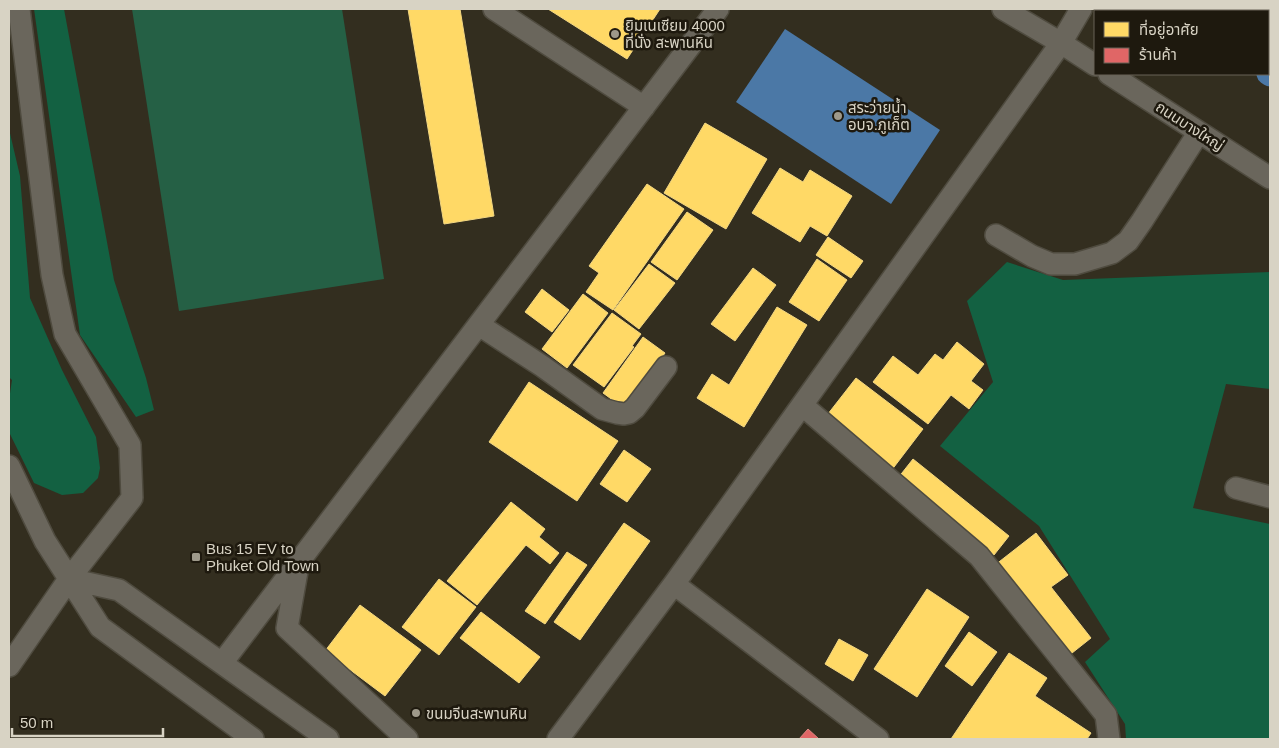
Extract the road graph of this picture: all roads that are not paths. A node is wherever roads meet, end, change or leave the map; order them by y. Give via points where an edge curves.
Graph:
1 (19, 9) edge
2 (494, 9) edge
3 (718, 9) edge
4 (1003, 9) edge
5 (1081, 9) edge
6 (1061, 43) junction
7 (1094, 64) edge
8 (1111, 75) edge
9 (644, 107) junction
10 (1199, 132) junction
11 (1270, 178) edge
12 (996, 235) dead end
13 (479, 325) junction
14 (666, 367) dead end
15 (802, 405) junction
16 (9, 466) edge
17 (1236, 488) dead end
18 (1270, 497) edge
19 (299, 561) junction
20 (69, 579) junction
21 (674, 584) junction
22 (222, 663) junction
23 (9, 666) edge
24 (253, 739) edge
25 (328, 739) edge
26 (407, 739) edge
27 (558, 739) edge
28 (878, 739) edge
29 (1109, 739) edge

1 - 20 street via 52,275 65,334 130,445 132,498
2 - 9 street
3 - 9 street
4 - 6 street
5 - 6 street
6 - 7 street
6 - 15 street
8 - 10 street, ถนนบางใหญ่
9 - 13 street
10 - 11 street, ถนนบางใหญ่
10 - 12 street via 1128,241 1112,253 1075,264 1051,264
13 - 14 street via 602,409 617,413 629,413 635,408
13 - 19 street
15 - 21 street
15 - 29 street via 979,556 1106,715
16 - 20 street via 45,541
17 - 18 street
19 - 22 street
19 - 26 street via 287,628
20 - 22 street via 119,590
20 - 23 street
20 - 24 street via 100,627
21 - 27 street
21 - 28 street
22 - 25 street

